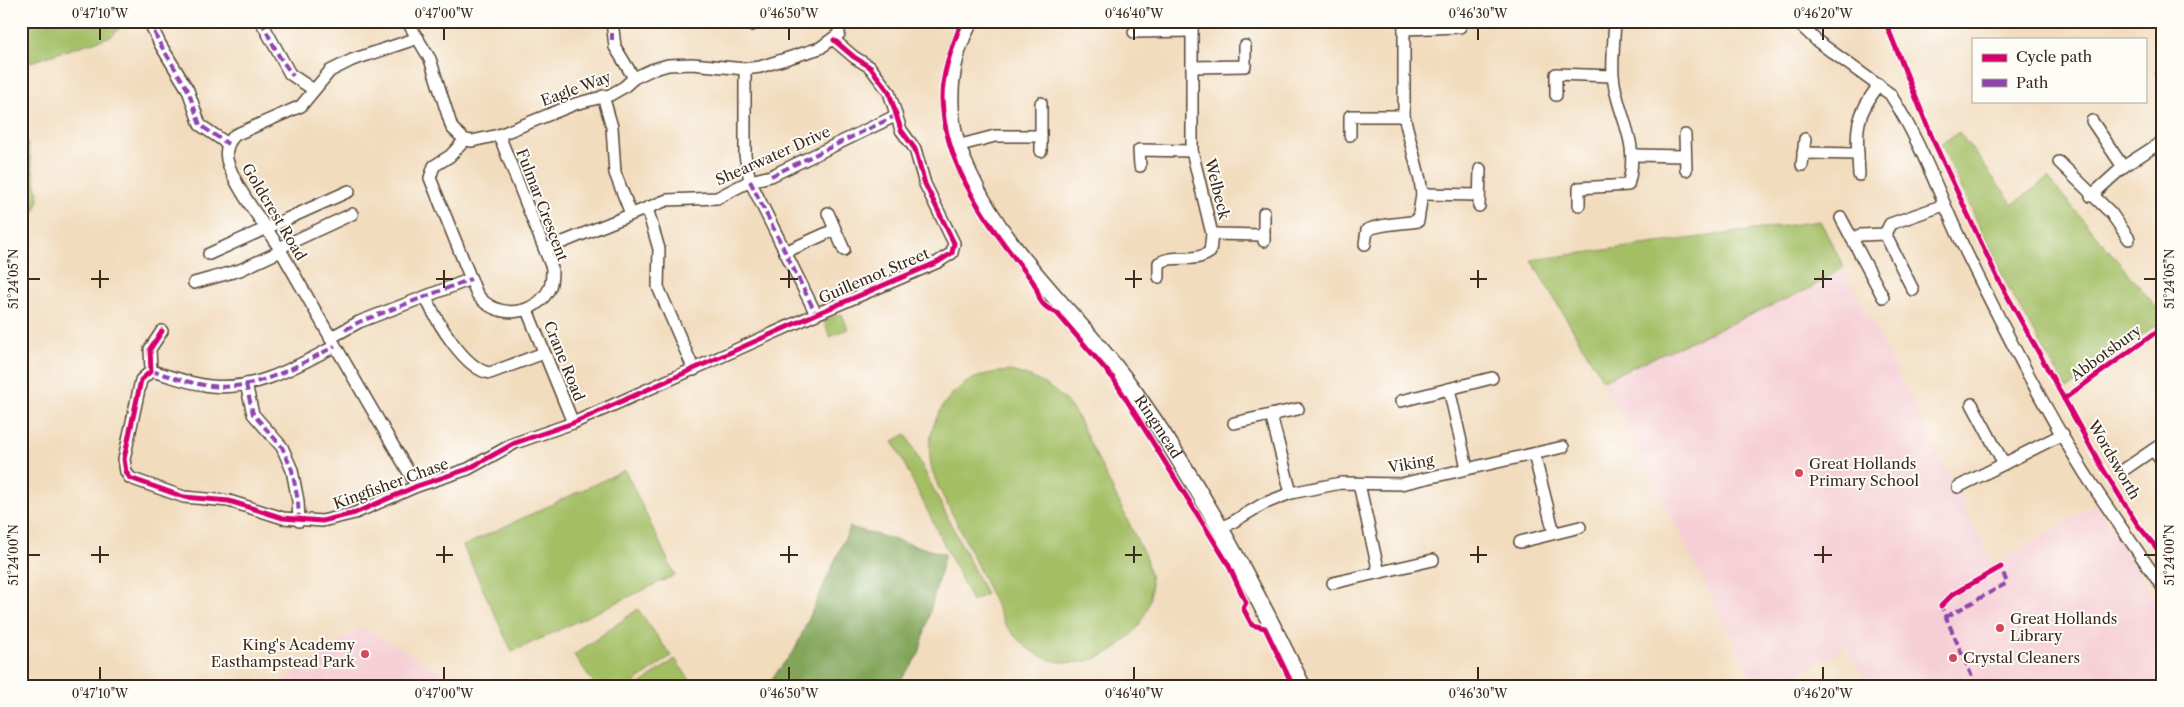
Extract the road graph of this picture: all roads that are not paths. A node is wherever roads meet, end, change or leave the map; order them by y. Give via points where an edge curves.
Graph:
1 (149, 21) edge
2 (262, 21) edge
3 (407, 21) edge
4 (612, 21) edge
5 (839, 21) edge
6 (970, 21) edge
7 (1460, 21) edge
8 (1615, 21) edge
9 (1796, 21) edge
10 (1404, 25) edge
11 (1192, 26) edge
12 (1134, 32) dead end
13 (418, 38) junction
14 (834, 40) junction
15 (1245, 46) dead end
16 (1194, 67) junction
17 (745, 69) junction
18 (1613, 76) junction
19 (634, 78) junction
20 (1879, 85) junction
21 (314, 90) junction
22 (1556, 95) dead end
23 (603, 96) junction
24 (1041, 103) dead end
25 (896, 116) junction
26 (1404, 116) junction
27 (2092, 121) dead end
28 (499, 135) junction
29 (1350, 135) dead end
30 (1685, 135) dead end
31 (1041, 136) junction
32 (1805, 139) dead end
33 (465, 140) junction
34 (2163, 141) edge
35 (228, 144) junction
36 (957, 146) junction
37 (1041, 151) dead end
38 (1192, 151) junction
39 (1803, 153) junction
40 (1858, 154) junction
41 (1633, 156) junction
42 (1684, 156) junction
43 (2059, 162) dead end
44 (1802, 165) dead end
45 (1140, 166) dead end
46 (2123, 167) junction
47 (1480, 169) dead end
48 (1686, 170) dead end
49 (1859, 174) dead end
50 (750, 182) junction
51 (349, 191) dead end
52 (1422, 194) junction
53 (2091, 196) junction
54 (1579, 205) dead end
55 (1944, 206) junction
56 (647, 208) junction
57 (828, 213) dead end
58 (1264, 213) dead end
59 (352, 214) dead end
60 (631, 214) junction
61 (1841, 218) dead end
62 (267, 229) junction
63 (834, 230) junction
64 (1212, 234) junction
65 (1885, 234) junction
66 (1852, 239) junction
67 (2129, 239) dead end
68 (1365, 244) dead end
69 (546, 249) junction
70 (280, 250) junction
71 (844, 250) dead end
72 (785, 252) junction
73 (210, 254) dead end
74 (1159, 277) dead end
75 (471, 279) junction
76 (194, 283) dead end
77 (1912, 290) dead end
78 (1883, 297) dead end
79 (426, 298) junction
80 (526, 310) junction
81 (816, 314) junction
82 (162, 331) dead end
83 (332, 342) junction
84 (544, 353) junction
85 (694, 370) junction
86 (151, 371) junction
87 (1492, 378) dead end
88 (246, 384) junction
89 (1449, 389) junction
90 (1401, 401) dead end
91 (1972, 404) dead end
92 (1298, 408) dead end
93 (1271, 415) junction
94 (573, 423) junction
95 (1234, 423) dead end
96 (2063, 434) junction
97 (2158, 446) edge
98 (1563, 447) dead end
99 (1534, 454) junction
100 (2163, 463) edge
101 (2004, 464) junction
102 (1467, 468) junction
103 (2125, 469) dead end
104 (1359, 484) junction
105 (417, 486) junction
106 (1958, 487) dead end
107 (1291, 493) junction
108 (299, 521) junction
109 (1580, 527) dead end
110 (1220, 528) junction
111 (1554, 532) junction
112 (1520, 542) dead end
113 (1433, 560) dead end
114 (1379, 573) junction
115 (1332, 583) dead end
116 (2163, 588) edge
117 (1302, 686) edge

1 - 35 street via 188,90 200,125
2 - 21 street via 290,74
3 - 13 street
4 - 19 street via 615,47
5 - 14 street via 839,34
6 - 36 street, Ringmead via 956,52 950,95
7 - 10 street via 1460,27
8 - 18 street
9 - 20 street, Wordsworth via 1817,41
10 - 26 street
11 - 12 street, Welbeck
11 - 16 street, Welbeck
13 - 21 street via 352,60 330,71
13 - 33 street via 430,59 452,128
14 - 17 street, Eagle Way via 820,48
14 - 25 street, Guillemot Street via 876,72 892,97
15 - 16 street via 1245,66
16 - 38 street, Welbeck
17 - 19 street, Eagle Way via 668,65
17 - 50 street via 745,155
18 - 22 street via 1556,74
18 - 41 street
19 - 23 street, Eagle Way via 617,92
20 - 40 street via 1863,106 1857,126
20 - 55 street, Wordsworth via 1890,94 1910,127
21 - 35 street via 301,106 244,130
23 - 28 street, Eagle Way
23 - 60 street via 612,128 615,173
24 - 31 street
25 - 50 street, Shearwater Drive via 771,176
25 - 81 street, Guillemot Street via 901,130 915,149 925,184 954,243 952,253
26 - 29 street via 1350,116
26 - 52 street
27 - 46 street
28 - 33 street, Eagle Way via 479,141
28 - 69 street, Fulmar Crescent
30 - 42 street
31 - 36 street via 996,136
31 - 37 street
32 - 39 street
33 - 75 street via 450,156 437,162 430,174
34 - 46 street
35 - 62 street, Goldcrest Road via 229,167
36 - 110 street, Ringmead via 980,197 1015,251 1135,393
38 - 45 street, Welbeck via 1139,150
38 - 64 street, Welbeck
39 - 40 street
39 - 44 street
40 - 49 street
41 - 42 street
41 - 54 street via 1628,185 1579,188
42 - 48 street
43 - 53 street
46 - 53 street
47 - 52 street via 1479,201
50 - 56 street, Shearwater Drive via 717,198 672,199
50 - 72 street
51 - 62 street via 274,223
52 - 68 street via 1418,221 1378,225 1367,230
53 - 67 street via 2111,213
55 - 65 street via 1890,224
55 - 96 street, Wordsworth
56 - 60 street, Shearwater Drive
56 - 85 street via 659,249 658,287
57 - 63 street
58 - 64 street, Welbeck via 1264,238
59 - 70 street
60 - 69 street, Shearwater Drive
61 - 66 street
62 - 70 street, Goldcrest Road
62 - 73 street
63 - 71 street
63 - 72 street
64 - 74 street, Welbeck via 1210,252 1200,258 1165,259 1159,263
65 - 66 street via 1860,235
65 - 77 street
66 - 78 street
69 - 80 street, Fulmar Crescent via 552,268 551,286 542,300
70 - 76 street via 240,270
70 - 83 street, Goldcrest Road
72 - 81 street
75 - 79 street
75 - 80 street via 477,294 490,307 509,312
79 - 83 street via 359,322
79 - 84 street via 437,322 473,366 482,372 490,373
80 - 84 street, Crane Road
81 - 85 street, Guillemot Street
82 - 86 street, Kingfisher Chase via 150,349
83 - 88 street via 276,376
83 - 105 street, Goldcrest Road
84 - 94 street, Crane Road
85 - 94 street, Guillemot Street
86 - 88 street via 211,386
86 - 108 street, Kingfisher Chase via 142,380 124,459 130,478 184,497 229,501
87 - 89 street
88 - 108 street via 253,414 288,458 296,487
89 - 90 street
89 - 102 street
91 - 101 street
92 - 93 street
93 - 95 street
93 - 107 street
94 - 105 street, Kingfisher Chase via 515,444 456,474
96 - 101 street
96 - 116 street, Wordsworth via 2084,472
97 - 100 street
97 - 103 street
98 - 99 street, Viking
99 - 102 street, Viking
99 - 111 street
101 - 106 street
102 - 104 street, Viking via 1401,484
104 - 107 street, Viking via 1341,483
104 - 114 street
105 - 108 street, Kingfisher Chase via 356,513 322,521
107 - 110 street, Viking via 1263,504
109 - 111 street
110 - 117 street, Ringmead via 1265,609
111 - 112 street
113 - 114 street
114 - 115 street

